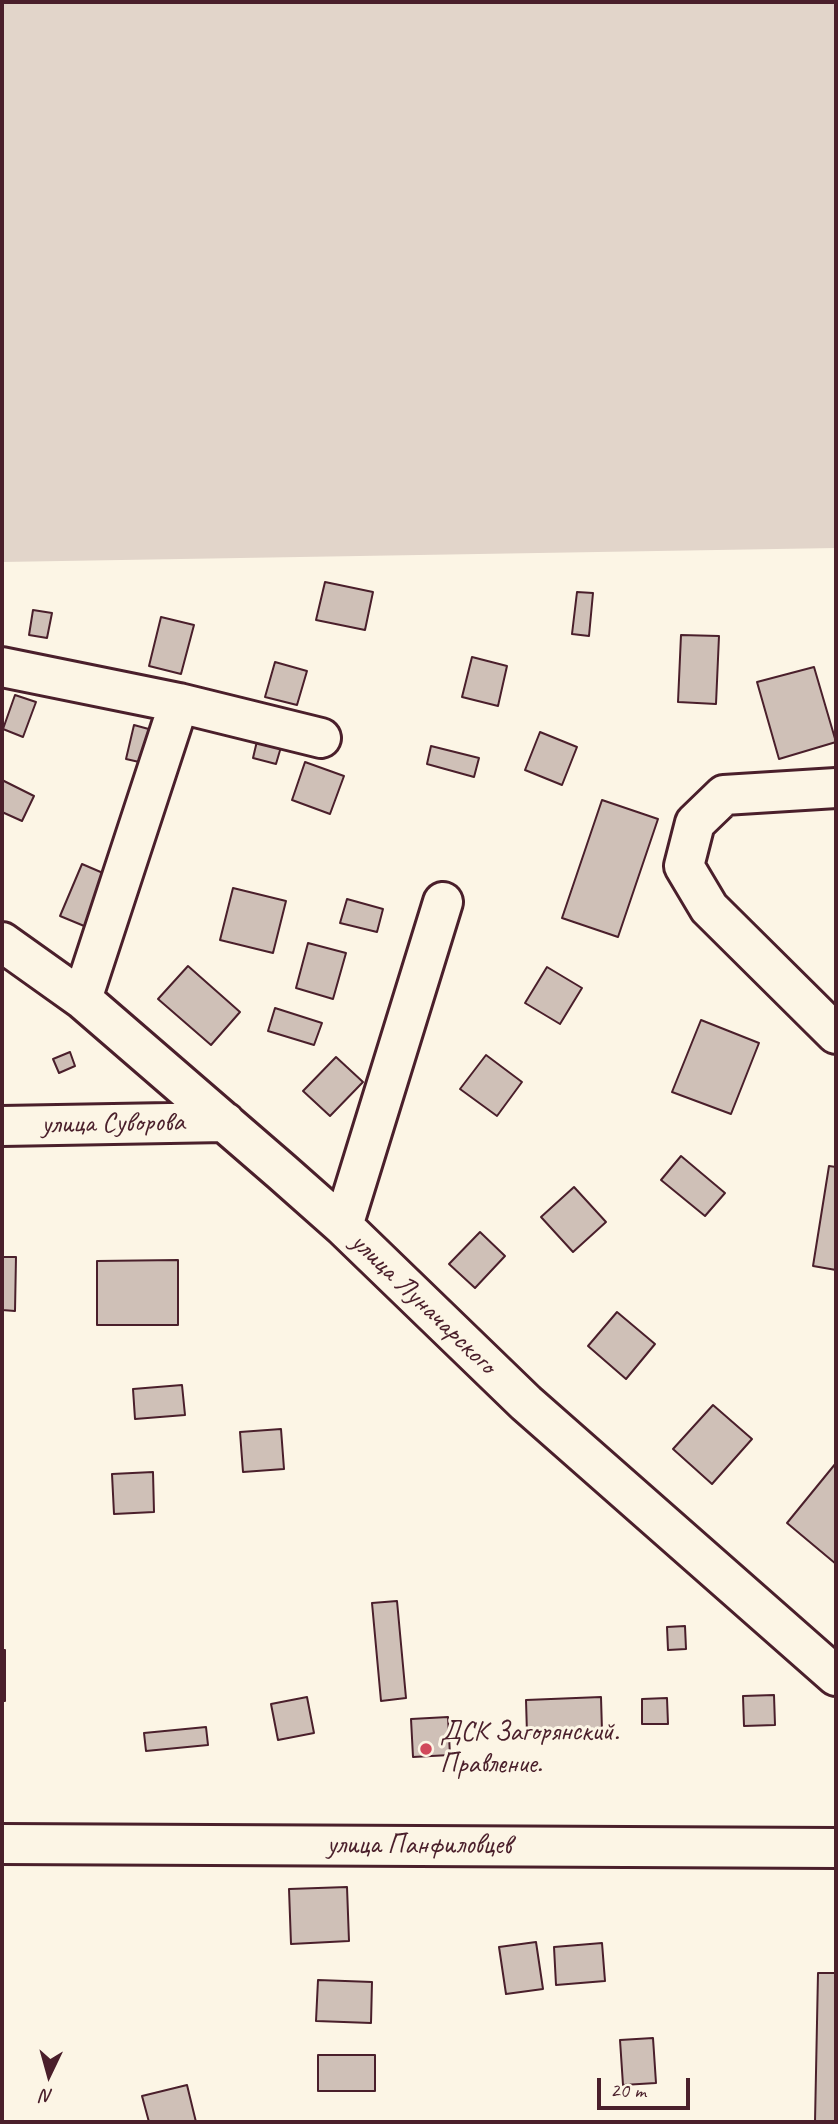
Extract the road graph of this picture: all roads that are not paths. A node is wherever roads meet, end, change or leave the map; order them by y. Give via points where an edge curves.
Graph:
1 (2, 667) edge
2 (179, 703) junction
3 (321, 738) dead end
4 (836, 788) edge
5 (443, 902) dead end
6 (2, 942) edge
7 (82, 999) junction
8 (836, 1034) edge
9 (225, 1122) junction
10 (2, 1126) edge
11 (342, 1226) junction
12 (836, 1676) edge
13 (2, 1844) edge
14 (836, 1848) edge

1 - 2 street
2 - 3 street
2 - 7 street
4 - 8 street via 724,795 695,823 684,866 709,908
5 - 11 street
6 - 7 street, улица Луначарского
7 - 9 street, улица Луначарского
9 - 10 street, улица Суворова
9 - 11 street, улица Луначарского
11 - 12 street, улица Луначарского via 526,1403
13 - 14 street, улица Панфиловцев

